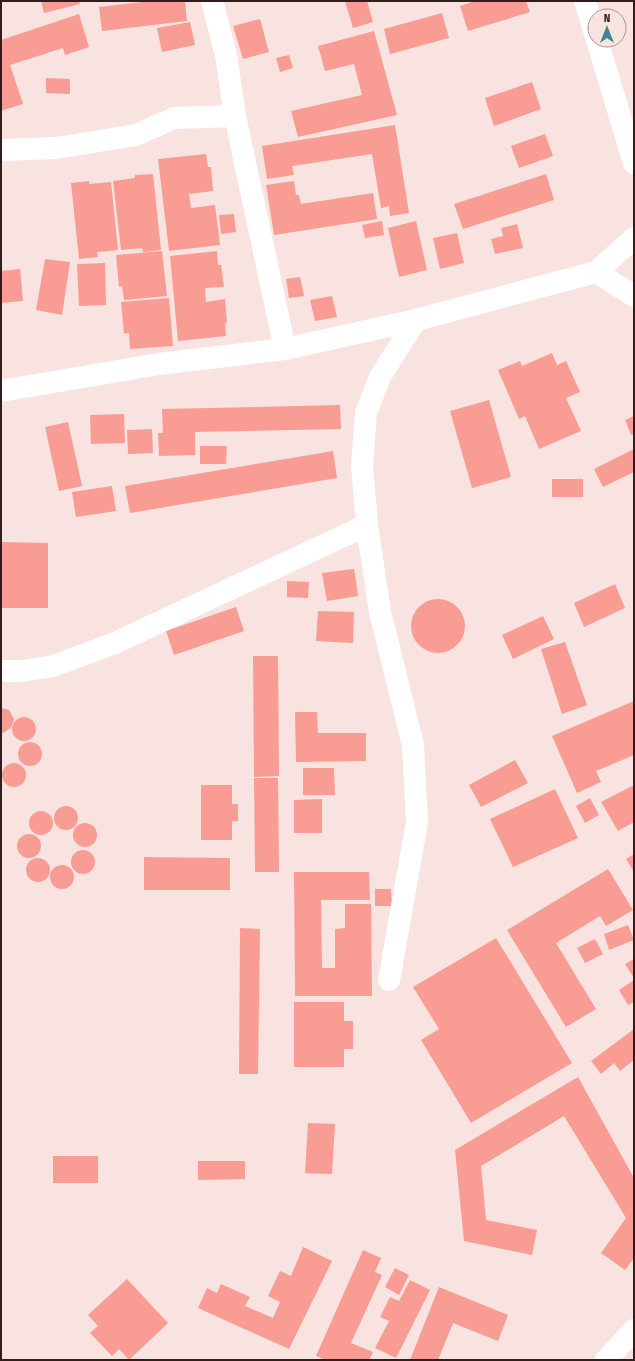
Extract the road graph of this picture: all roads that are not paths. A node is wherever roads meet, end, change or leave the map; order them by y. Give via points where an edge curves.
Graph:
1 (212, 1) edge
2 (599, 48) edge
3 (235, 116) junction
4 (1, 150) edge
5 (634, 162) edge
6 (634, 238) edge
7 (596, 272) junction
8 (634, 296) edge
9 (416, 320) junction
10 (285, 349) junction
11 (1, 391) edge
12 (367, 526) junction
13 (1, 671) edge
14 (389, 980) dead end
15 (634, 1330) edge
16 (606, 1360) edge

1 - 3 street via 226,54
2 - 5 street
3 - 4 street via 174,118 136,135 56,148
3 - 10 street
6 - 7 street
7 - 8 street
7 - 9 street
9 - 10 street
9 - 12 street via 380,376 366,413 362,466
10 - 11 street via 159,364
12 - 13 street via 116,643 53,666
12 - 14 street via 380,612 412,745 417,822
15 - 16 street

